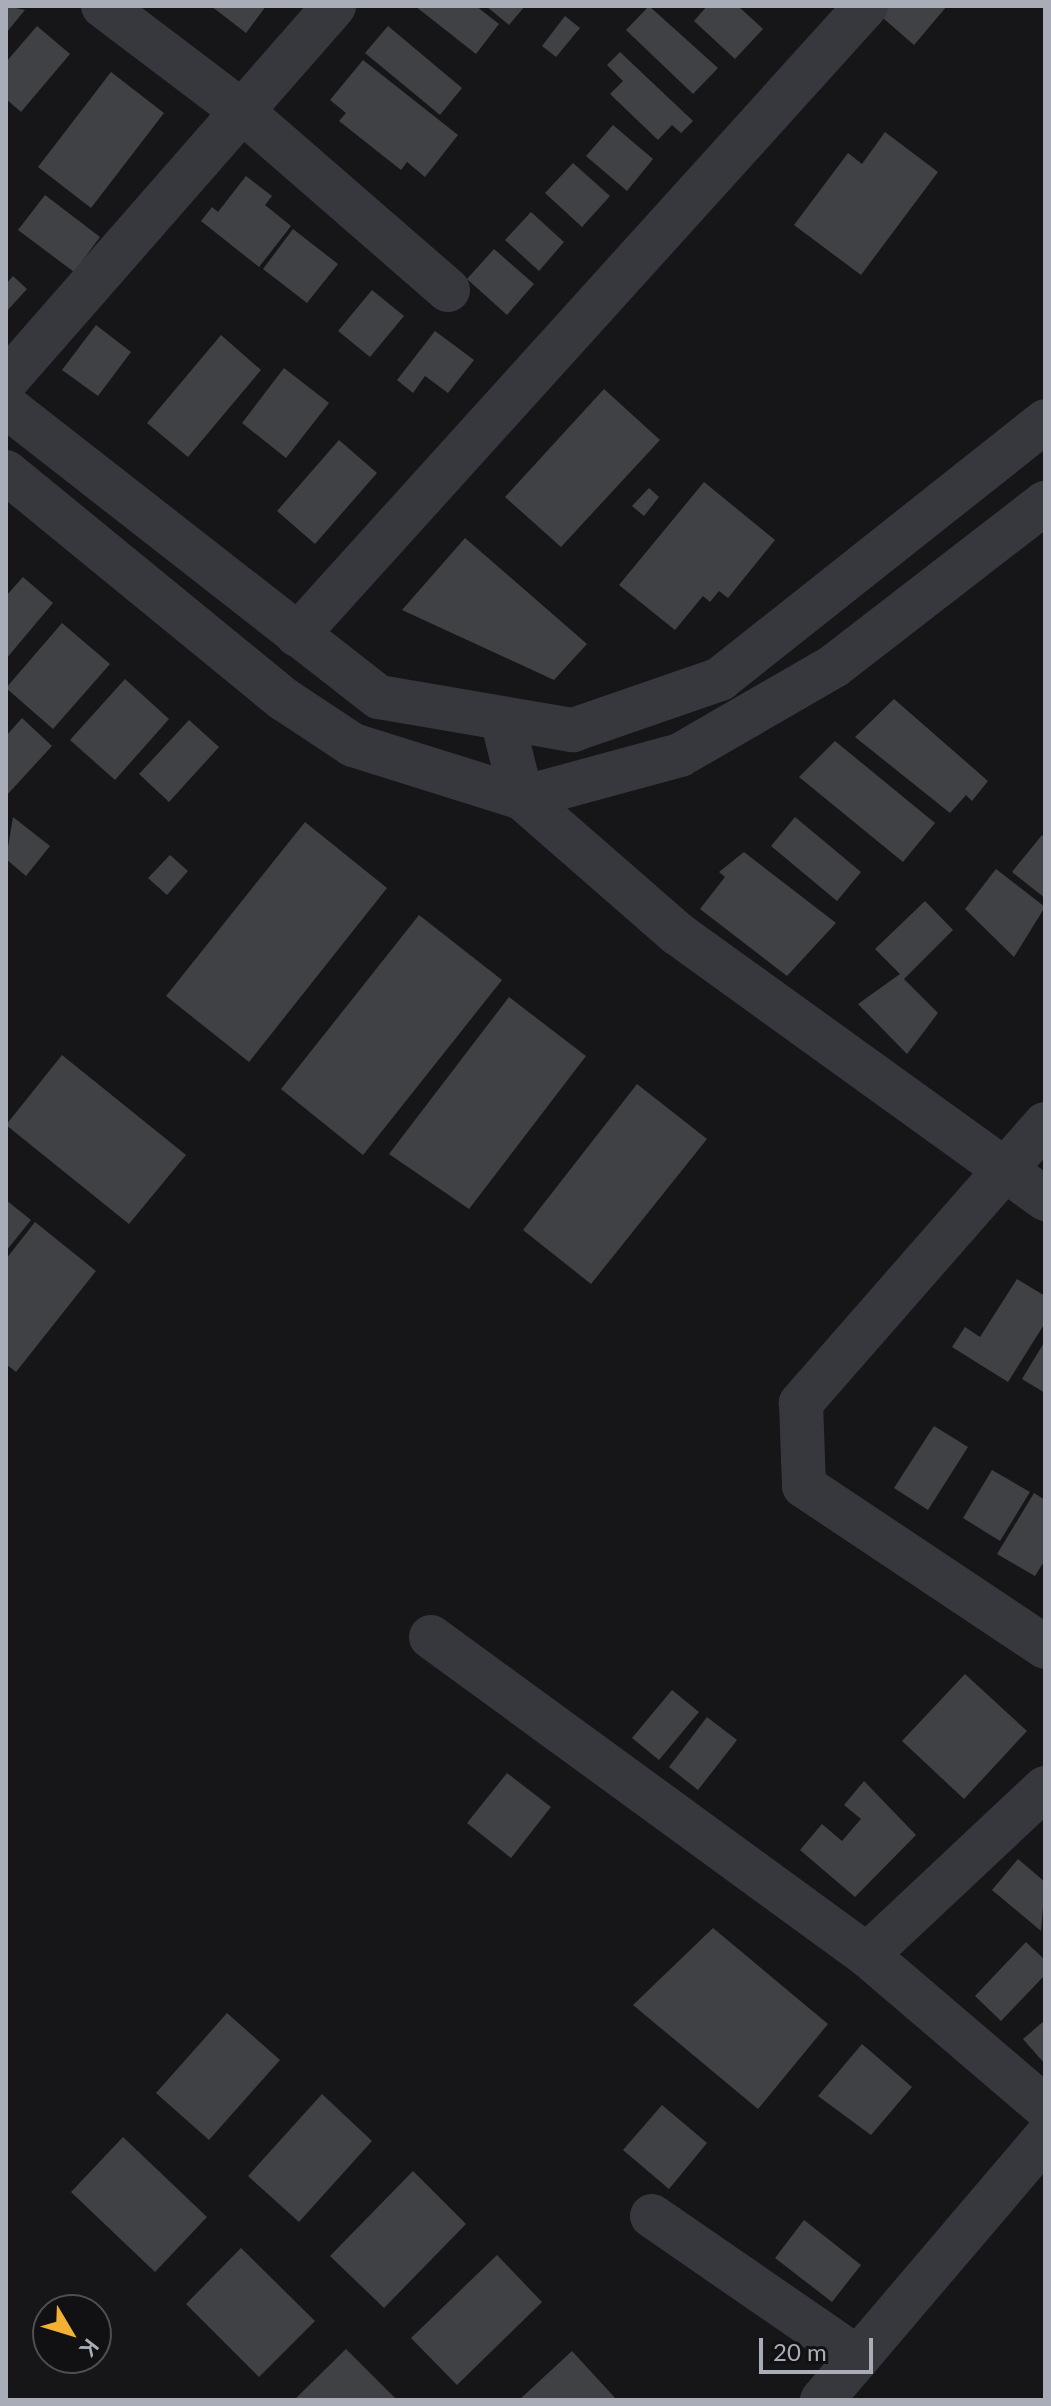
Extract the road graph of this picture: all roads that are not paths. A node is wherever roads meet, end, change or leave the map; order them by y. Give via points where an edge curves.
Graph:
1 (103, 6) edge
2 (334, 6) edge
3 (866, 6) edge
4 (242, 111) junction
5 (448, 290) dead end
6 (6, 381) edge
7 (6, 406) edge
8 (1045, 421) edge
9 (6, 472) edge
10 (1045, 503) edge
11 (297, 635) junction
12 (502, 719) junction
13 (522, 798) junction
14 (1045, 1124) edge
15 (1004, 1173) junction
16 (1045, 1199) edge
17 (431, 1637) dead end
18 (1045, 1647) edge
19 (1045, 1788) edge
20 (867, 1955) junction
21 (1045, 2107) edge
22 (1045, 2138) edge
23 (652, 2216) dead end
24 (858, 2358) junction
25 (822, 2400) edge

1 - 4 street
2 - 4 street
3 - 11 street
4 - 5 street
4 - 6 street
7 - 11 street
8 - 12 street via 720,679 573,730
9 - 13 street via 285,700 353,745
10 - 13 street via 834,666 680,755
11 - 12 street via 379,697
12 - 13 street
13 - 15 street via 678,934
14 - 15 street
15 - 16 street
15 - 18 street via 801,1403 804,1486
17 - 20 street
19 - 20 street
20 - 21 street
22 - 24 street
23 - 24 street
24 - 25 street

